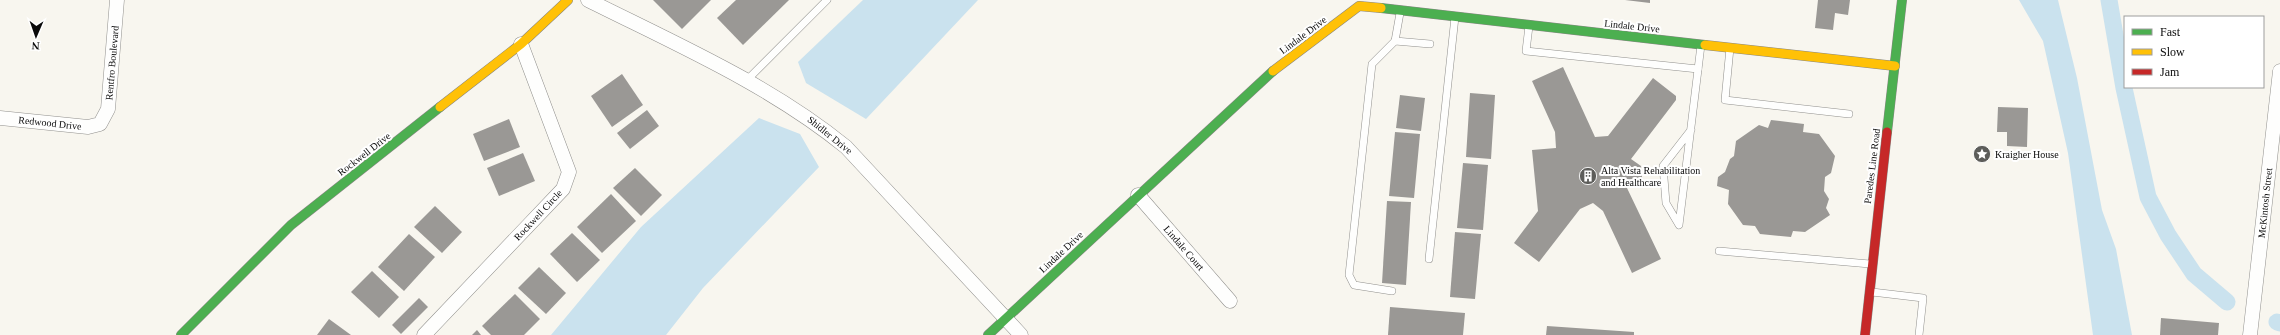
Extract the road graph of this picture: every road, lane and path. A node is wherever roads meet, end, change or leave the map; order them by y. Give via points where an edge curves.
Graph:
1 (117, 0) edge
2 (568, 0) edge
3 (588, 0) edge
4 (827, 0) edge
5 (1902, 0) edge
6 (1370, 4) edge
7 (1400, 10) junction
8 (1455, 17) junction
9 (1529, 25) junction
10 (1395, 41) junction
11 (521, 44) junction
12 (1430, 44) dead end
13 (1701, 44) junction
14 (1730, 48) junction
15 (1895, 66) junction
16 (1698, 68) junction
17 (2280, 71) edge
18 (746, 81) junction
19 (1849, 114) dead end
20 (0, 118) edge
21 (100, 124) joint
22 (1691, 130) junction
23 (1138, 195) junction
24 (1719, 251) dead end
25 (1429, 259) dead end
26 (1872, 264) junction
27 (1392, 291) dead end
28 (1870, 292) junction
29 (1230, 301) dead end
30 (1005, 318) junction
31 (180, 335) edge
32 (424, 335) edge
33 (988, 335) edge
34 (1021, 335) edge
35 (1865, 335) edge
36 (1919, 335) edge
37 (2250, 335) edge

1 - 21 street, Rentfro Boulevard via 108,109
2 - 11 street, Rockwell Drive
3 - 18 street, Shidler Drive
4 - 18 lane
5 - 15 street, Paredes Line Road
6 - 7 street, Lindale Drive
6 - 23 street, Lindale Drive via 1359,6 1271,72
7 - 8 street, Lindale Drive
7 - 10 lane
8 - 9 street, Lindale Drive
8 - 25 lane
9 - 13 street, Lindale Drive
9 - 16 lane via 1526,51
10 - 12 lane
10 - 27 lane via 1372,64 1349,275 1354,285
11 - 31 street, Rockwell Drive via 291,225
11 - 32 street, Rockwell Circle via 569,172 563,189
13 - 14 street, Lindale Drive
13 - 16 lane
14 - 15 street, Lindale Drive
14 - 19 lane via 1725,100
15 - 26 street, Paredes Line Road
16 - 22 lane
17 - 37 street, McKintosh Street
18 - 30 street, Shidler Drive via 816,122 846,147
20 - 21 street, Redwood Drive via 88,127
22 - 22 lane via 1688,154 1679,225 1666,203 1663,166
23 - 29 street, Lindale Court
23 - 30 street, Lindale Drive
24 - 26 lane
26 - 28 street, Paredes Line Road
28 - 35 street, Paredes Line Road
28 - 36 lane via 1923,298
30 - 33 street, Lindale Drive
30 - 34 street, Shidler Drive

